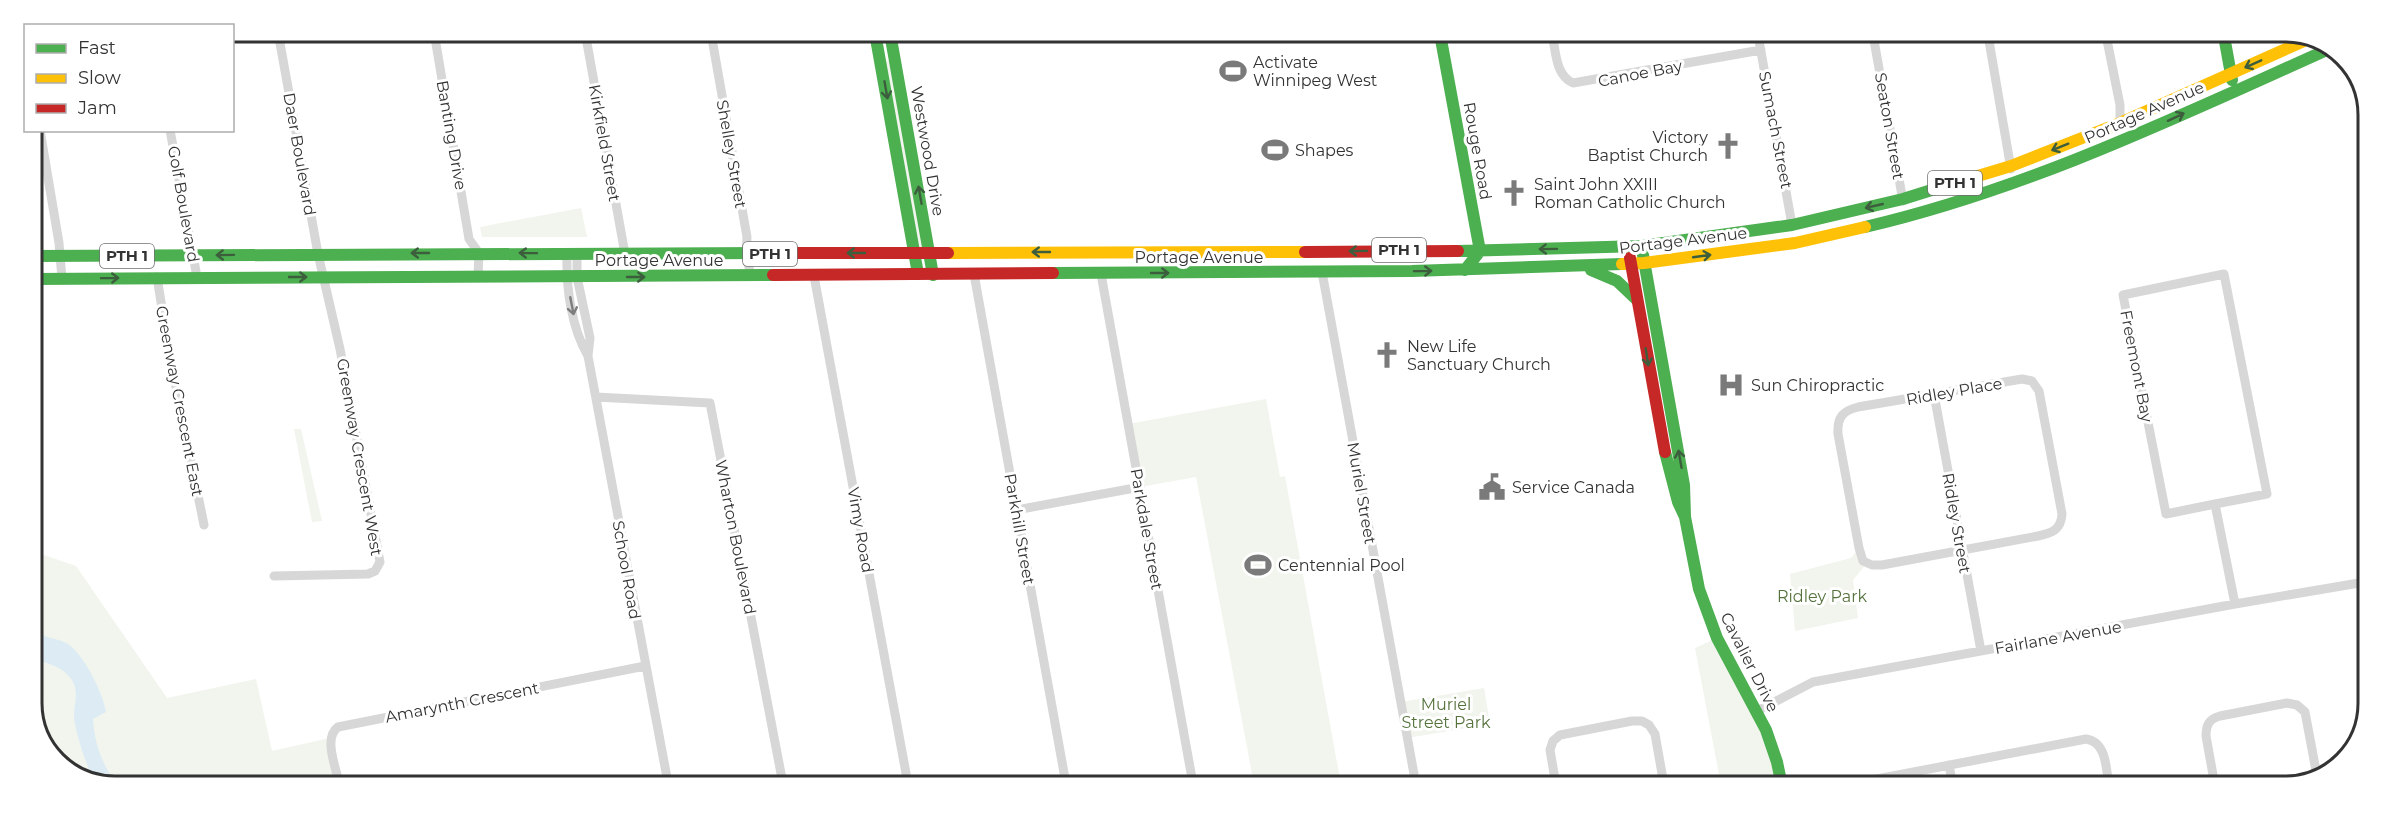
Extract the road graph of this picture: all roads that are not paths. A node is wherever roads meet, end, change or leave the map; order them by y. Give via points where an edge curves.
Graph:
1 (280, 42) edge
2 (436, 42) edge
3 (587, 42) edge
4 (713, 42) edge
5 (877, 42) edge
6 (892, 42) edge
7 (1441, 42) edge
8 (1554, 42) edge
9 (1759, 42) edge
10 (1874, 42) edge
11 (1989, 42) edge
12 (2107, 42) edge
13 (2225, 42) edge
14 (2299, 43) edge
15 (1761, 50) junction
16 (2322, 52) edge
17 (2231, 74) junction
18 (2234, 90) junction
19 (2120, 123) junction
20 (170, 132) edge
21 (2123, 141) junction
22 (42, 142) edge
23 (2011, 166) junction
24 (2014, 184) junction
25 (1902, 199) junction
26 (1906, 217) junction
27 (1792, 225) junction
28 (469, 239) junction
29 (1642, 246) junction
30 (1628, 247) junction
31 (1480, 250) junction
32 (1504, 250) junction
33 (465, 253) junction
34 (479, 253) junction
35 (915, 253) junction
36 (930, 253) junction
37 (318, 254) junction
38 (572, 254) junction
39 (625, 254) junction
40 (746, 254) junction
41 (60, 255) junction
42 (193, 255) junction
43 (42, 256) edge
44 (1638, 264) junction
45 (1579, 266) junction
46 (1465, 270) junction
47 (1480, 270) junction
48 (1322, 272) junction
49 (918, 274) junction
50 (974, 274) junction
51 (1101, 274) junction
52 (933, 275) junction
53 (471, 276) junction
54 (751, 276) junction
55 (814, 276) junction
56 (158, 277) junction
57 (197, 277) junction
58 (324, 277) junction
59 (572, 277) junction
60 (42, 279) edge
61 (62, 279) junction
62 (1637, 300) junction
63 (1934, 394) junction
64 (596, 397) junction
65 (1140, 487) junction
66 (2215, 504) junction
67 (1016, 510) junction
68 (1684, 517) junction
69 (204, 525) dead end
70 (1962, 550) junction
71 (274, 576) dead end
72 (2358, 583) edge
73 (2235, 604) junction
74 (1981, 651) junction
75 (645, 666) junction
76 (1757, 711) junction
77 (1949, 765) junction
78 (2316, 769) edge
79 (338, 776) edge
80 (667, 776) edge
81 (782, 776) edge
82 (907, 776) edge
83 (1065, 776) edge
84 (1192, 776) edge
85 (1414, 776) edge
86 (1554, 776) edge
87 (1662, 776) edge
88 (1780, 776) edge
89 (1892, 776) edge
90 (1951, 776) edge
91 (2107, 776) edge
92 (2213, 776) edge

1 - 37 street, Daer Boulevard
2 - 28 street, Banting Drive
3 - 39 street, Kirkfield Street
4 - 40 street, Shelley Street via 747,237
5 -> 35 main road, Westwood Drive
36 -> 6 main road, Westwood Drive
7 - 31 main road, Rouge Road
8 - 15 street, Canoe Bay via 1561,74 1578,84
9 - 15 street, Sumach Street
10 - 25 street, Seaton Street
11 - 23 street
12 - 19 street
13 - 17 main road
14 -> 17 main road, Portage Avenue / PTH 1
15 - 27 street, Sumach Street
16 - 18 main road, Portage Avenue / PTH 1
17 - 18 main road
17 - 19 main road, Portage Avenue / PTH 1
21 -> 18 main road, Portage Avenue / PTH 1
19 - 21 street
19 -> 23 main road, Portage Avenue / PTH 1
20 - 42 street, Golf Boulevard
21 - 24 main road, Portage Avenue / PTH 1
22 - 41 street
23 - 24 street
23 - 25 main road, Portage Avenue / PTH 1
24 - 26 main road, Portage Avenue / PTH 1
25 - 26 street, Seaton Street
25 -> 27 main road, Portage Avenue / PTH 1
44 -> 26 main road, Portage Avenue / PTH 1 via 1795,243
27 - 29 main road, Portage Avenue / PTH 1
28 - 33 street, Banting Drive
28 - 34 street, Banting Drive
29 - 30 main road, Portage Avenue / PTH 1
29 - 44 main road, Cavalier Drive
30 -> 32 main road, Portage Avenue / PTH 1
30 - 44 main road, Cavalier Drive
31 - 32 main road, Portage Avenue / PTH 1
31 -> 36 main road, Portage Avenue / PTH 1
31 - 46 main road
32 - 47 main road
33 - 34 main road, Portage Avenue / PTH 1
33 -> 37 main road, Portage Avenue / PTH 1
33 - 53 street, Banting Drive
38 -> 34 main road, Portage Avenue / PTH 1
34 - 53 street
35 - 36 main road, Portage Avenue / PTH 1
35 -> 40 main road, Portage Avenue / PTH 1
35 - 49 main road, Westwood Drive
36 - 52 main road, Westwood Drive
37 -> 42 main road, Portage Avenue / PTH 1
37 - 58 street, Daer Boulevard
38 - 39 main road, Portage Avenue / PTH 1
38 - 59 street, School Road
39 - 40 main road, Portage Avenue / PTH 1
40 - 54 street, Shelley Street
41 - 42 main road, Portage Avenue / PTH 1
41 - 43 main road, Portage Avenue / PTH 1
41 - 61 street
42 - 57 street, Golf Boulevard
44 - 45 main road, Portage Avenue / PTH 1
44 - 62 main road, Cavalier Drive
68 -> 44 main road, Cavalier Drive via 1684,485
45 - 47 main road, Portage Avenue / PTH 1
45 - 62 main road via 1627,286
46 - 47 main road, Portage Avenue / PTH 1
48 -> 46 main road, Portage Avenue / PTH 1
51 -> 48 main road, Portage Avenue / PTH 1
48 - 85 street, Muriel Street
49 - 52 main road, Portage Avenue / PTH 1
49 - 55 main road, Portage Avenue / PTH 1
50 - 51 main road, Portage Avenue / PTH 1
50 - 52 main road, Portage Avenue / PTH 1
50 - 67 street, Parkhill Street
51 - 65 street, Parkdale Street
53 - 58 main road, Portage Avenue / PTH 1
53 - 59 main road, Portage Avenue / PTH 1
54 - 55 main road, Portage Avenue / PTH 1
59 -> 54 main road, Portage Avenue / PTH 1
55 - 82 street, Vimy Road
56 - 57 main road, Portage Avenue / PTH 1
61 -> 56 main road, Portage Avenue / PTH 1
56 - 69 street, Greenway Crescent East
57 -> 58 main road, Portage Avenue / PTH 1
58 - 71 street, Greenway Crescent West via 380,565 368,574
59 - 64 street, School Road via 579,340 588,356
60 - 61 main road, Portage Avenue / PTH 1
62 -> 68 main road, Cavalier Drive via 1660,435
63 - 70 street, Ridley Street
63 - 70 street, Ridley Place via 1851,409 1840,416 1838,434 1863,561 1876,565
63 - 70 street, Ridley Place via 2022,379 2032,381 2039,391 2062,514 2054,531
64 - 75 street, School Road
64 - 81 street, Wharton Boulevard via 711,403
65 - 67 street
65 - 84 street, Parkdale Street
66 - 66 street, Freemont Bay via 2267,494 2224,274 2123,295 2166,514
66 - 73 street
67 - 83 street, Parkhill Street
68 - 76 main road, Cavalier Drive via 1703,602 1717,638
70 - 74 street, Ridley Street
72 - 73 street, Fairlane Avenue
73 - 74 street, Fairlane Avenue
74 - 76 street, Fairlane Avenue via 1813,682
75 - 79 street, Amarynth Crescent via 338,727 330,738
75 - 80 street, School Road
76 - 88 main road, Cavalier Drive via 1773,747
77 - 89 street
77 - 90 street
77 - 91 street via 2086,739 2098,743 2103,751
78 - 92 street via 2305,712 2297,705 2287,704 2210,721 2206,736
86 - 87 street via 1550,750 1556,738 1638,720 1653,729

